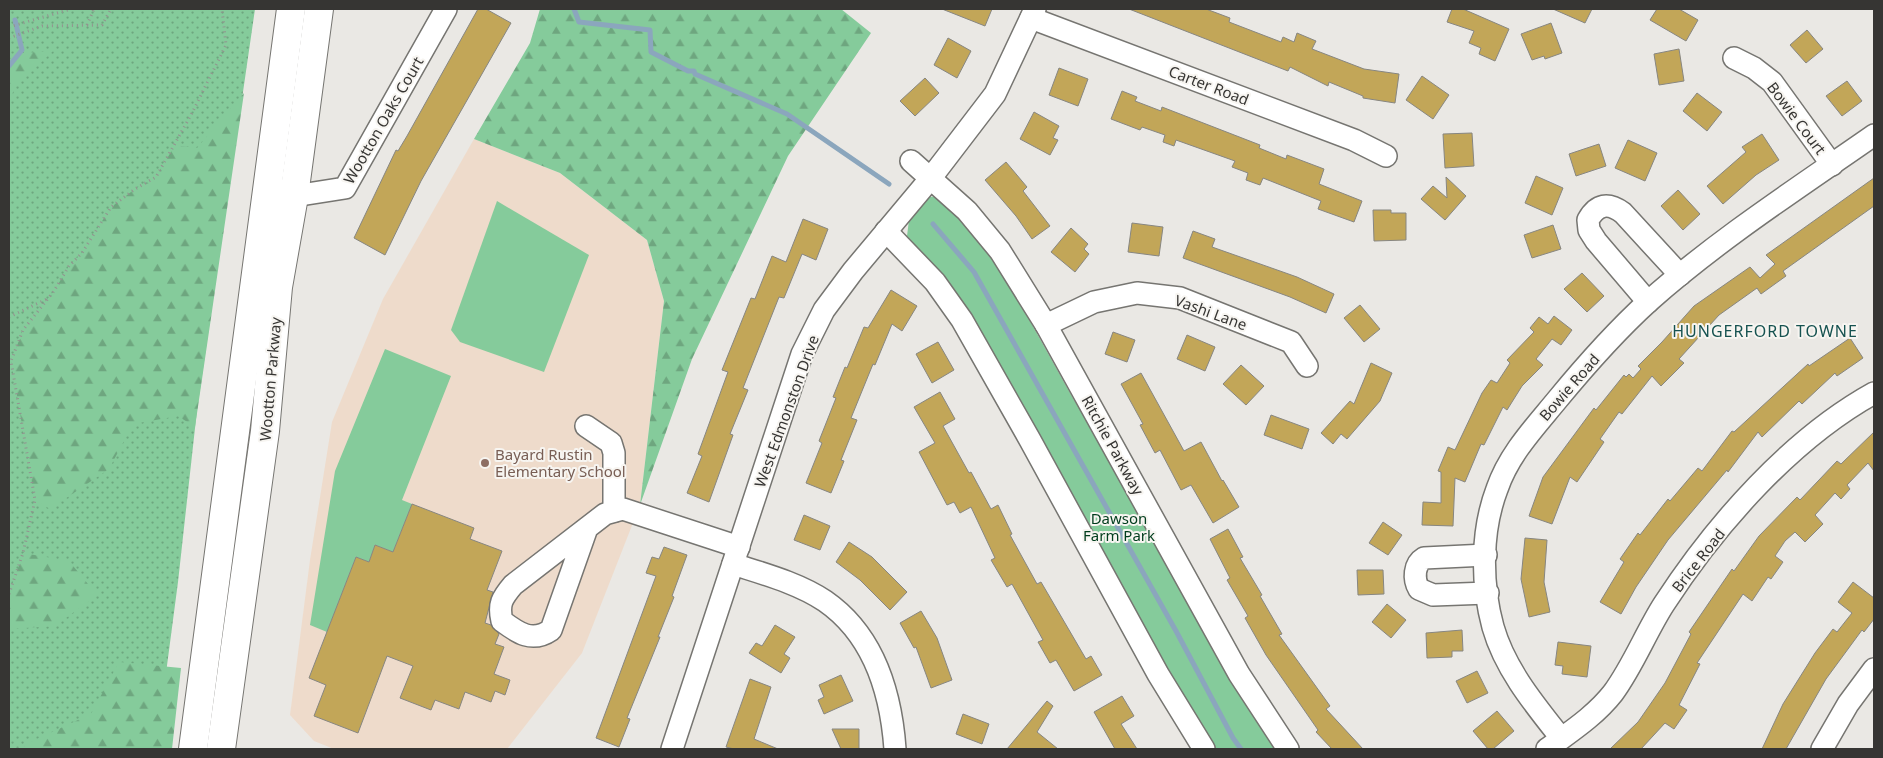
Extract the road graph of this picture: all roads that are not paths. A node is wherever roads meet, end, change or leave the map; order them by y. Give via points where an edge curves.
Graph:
1 (291, 9) edge
2 (319, 9) edge
3 (446, 9) edge
4 (1033, 13) edge
5 (1734, 58) dead end
6 (1874, 135) edge
7 (1386, 156) dead end
8 (911, 161) dead end
9 (1832, 165) junction
10 (930, 179) junction
11 (267, 192) junction
12 (294, 196) junction
13 (886, 231) junction
14 (1680, 275) junction
15 (1648, 302) junction
16 (1046, 325) junction
17 (1307, 366) dead end
18 (1874, 392) edge
19 (586, 426) dead end
20 (614, 511) junction
21 (587, 528) junction
22 (736, 555) junction
23 (1486, 555) junction
24 (1488, 593) junction
25 (1874, 669) edge
26 (1554, 744) edge
27 (193, 749) edge
28 (221, 749) edge
29 (672, 749) edge
30 (894, 749) edge
31 (1204, 749) edge
32 (1288, 749) edge
33 (1822, 749) edge

1 - 11 main road, Wootton Parkway
2 - 12 main road, Wootton Parkway
3 - 12 street, Wootton Oaks Court via 345,188
4 - 7 street, Carter Road via 1354,140
4 - 10 street, West Edmonston Drive via 995,94
5 - 9 street, Bowie Court via 1772,82
6 - 9 street, Bowie Road
8 - 10 street, Ritchie Parkway
9 - 14 street, Bowie Road
10 - 13 street, West Edmonston Drive
10 - 16 street, Ritchie Parkway via 967,211 1000,251
11 - 12 street, Wootton Oaks Court
11 - 27 main road, Wootton Parkway
12 - 28 main road, Wootton Parkway via 278,287 265,431
13 - 22 street, West Edmonston Drive via 824,310 802,354
13 - 31 street via 934,282 962,320 1158,674
14 - 15 street, Bowie Road
14 - 15 street via 1623,213 1604,205 1594,210 1588,220 1596,241
15 - 23 street, Bowie Road via 1570,384 1516,449 1497,488 1487,527
16 - 17 street, Vashi Lane via 1094,302 1137,293 1180,298 1291,342
16 - 32 street, Ritchie Parkway via 1239,674
18 - 26 street, Brice Road via 1791,453 1762,482 1695,560 1664,605 1613,692 1594,713
19 - 20 street via 611,443 614,453
20 - 21 street
20 - 22 street via 623,509
21 - 21 street via 513,585 499,608 502,621 528,637 542,636 551,630
22 - 29 street, West Edmonston Drive
22 - 30 street via 826,601 854,627 880,673 893,716
23 - 24 street, Bowie Road
23 - 24 street via 1424,558 1417,564 1415,578 1418,589 1428,594
24 - 26 street, Bowie Road via 1493,627 1506,659
25 - 33 street via 1848,704

